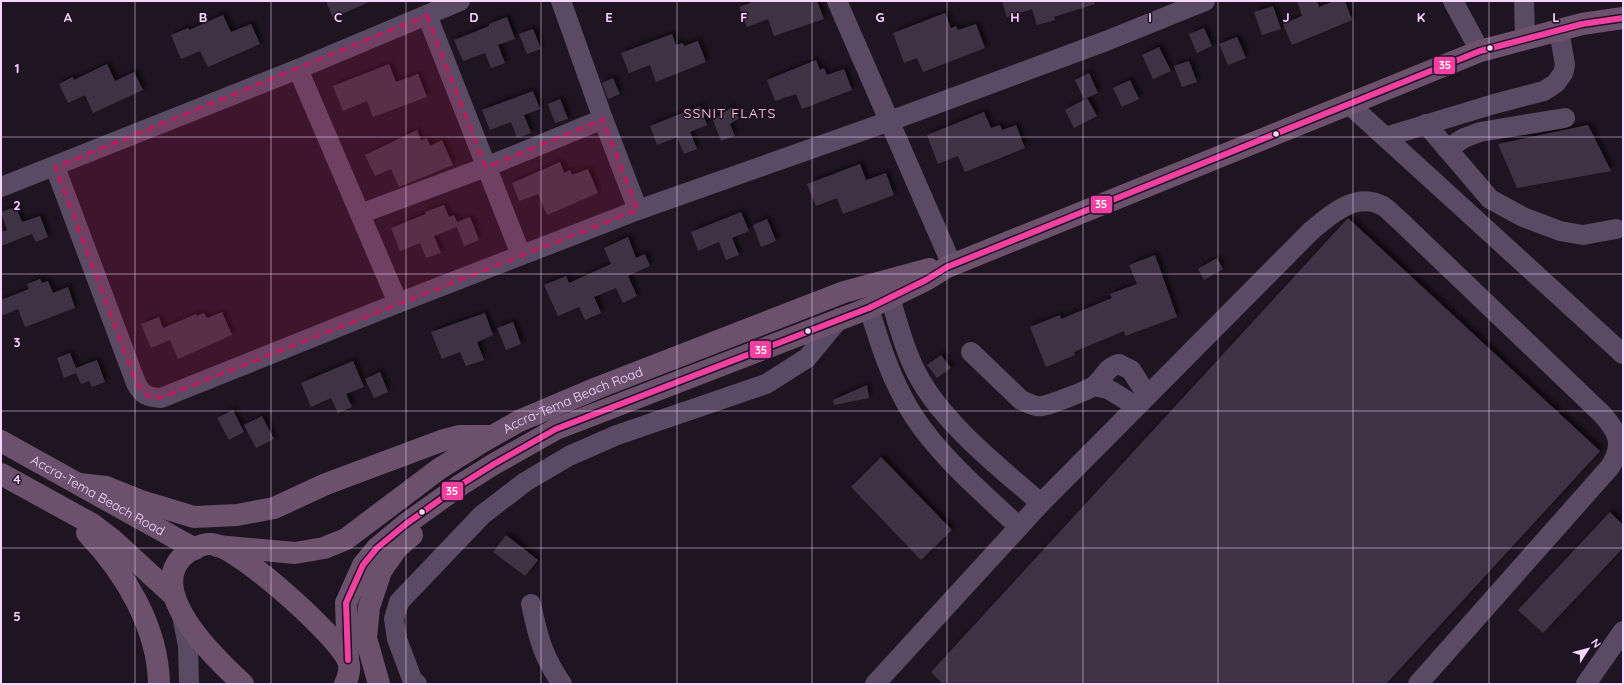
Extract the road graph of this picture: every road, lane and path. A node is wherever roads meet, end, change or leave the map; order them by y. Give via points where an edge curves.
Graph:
1 (460, 1) edge
2 (561, 1) edge
3 (1205, 1) edge
4 (1453, 1) edge
5 (1524, 1) edge
6 (840, 4) edge
7 (426, 14) junction
8 (1623, 18) edge
9 (1560, 30) junction
10 (1525, 38) junction
11 (1480, 51) junction
12 (298, 70) junction
13 (1350, 104) junction
14 (1565, 118) dead end
15 (603, 119) junction
16 (890, 121) junction
17 (1426, 124) junction
18 (1385, 137) junction
19 (1447, 149) junction
20 (55, 167) junction
21 (486, 167) junction
22 (1, 188) edge
23 (638, 210) junction
24 (360, 214) junction
25 (1616, 229) dead end
26 (522, 255) junction
27 (949, 266) junction
28 (890, 298) junction
29 (398, 303) junction
30 (868, 308) junction
31 (840, 318) junction
32 (971, 352) dead end
33 (1623, 354) edge
34 (1094, 386) junction
35 (1142, 401) junction
36 (493, 436) junction
37 (1, 441) edge
38 (1, 474) edge
39 (79, 484) junction
40 (462, 484) junction
41 (1041, 503) junction
42 (62, 506) junction
43 (1019, 527) junction
44 (217, 546) junction
45 (195, 549) junction
46 (174, 595) junction
47 (531, 604) dead end
48 (182, 615) junction
49 (1623, 631) edge
50 (347, 677) edge
51 (158, 684) edge
52 (189, 684) edge
53 (243, 684) edge
54 (380, 684) edge
55 (417, 684) edge
56 (562, 684) edge
57 (875, 684) edge
58 (1418, 684) edge
59 (1586, 684) edge

1 - 7 street
2 - 15 street
3 - 16 street via 1106,41
4 - 11 street
5 - 10 street
6 - 16 street
7 - 12 street
7 - 21 street
8 - 9 main road, Accra-Tema Beach Road
9 - 10 main road, Accra-Tema Beach Road
9 - 17 street via 1565,65 1563,73 1556,83 1544,92
10 - 11 main road, Accra-Tema Beach Road
11 - 13 main road, Accra-Tema Beach Road
12 - 20 street
12 - 24 street
13 - 18 street
13 - 27 main road, Accra-Tema Beach Road
14 - 19 street via 1480,132
15 - 21 street
15 - 23 street
16 - 23 street
16 - 27 street
17 - 18 street
17 - 19 street
18 - 33 street
19 - 25 street via 1490,199 1522,217 1560,232 1583,235
20 - 22 street
20 - 29 street via 136,383 140,392 148,397 161,398
21 - 24 street
21 - 26 street
23 - 26 street
24 - 29 street
26 - 29 street
27 - 28 main road, Accra-Tema Beach Road
27 - 36 main road, Accra-Tema Beach Road via 922,270 844,292 597,388 519,421
28 - 30 main road, Accra-Tema Beach Road
28 - 41 street via 908,354 921,382 938,407 996,465
30 - 31 main road, Accra-Tema Beach Road
30 - 43 street via 885,360 913,414 930,438 968,479
31 - 40 main road, Accra-Tema Beach Road via 556,429
31 - 55 street via 807,358 766,384 617,435 569,456 525,482 482,515 399,602 394,618 397,639 412,678
32 - 34 street via 1021,400 1031,405 1050,404
34 - 35 street
34 - 35 street via 1109,368 1119,364 1131,370
35 - 41 street
35 - 58 street via 1311,231 1348,204 1364,201 1382,206 1397,218 1602,414 1614,428 1620,442 1619,455
36 - 39 main road via 460,436 441,441 326,484 274,508 237,515 194,518 141,502 106,487
36 - 44 main road, Accra-Tema Beach Road via 439,469 346,539 330,546 295,553
37 - 39 main road, Accra-Tema Beach Road
38 - 42 main road, Accra-Tema Beach Road
39 - 45 main road, Accra-Tema Beach Road
40 - 50 main road, Accra-Tema Beach Road via 400,528 376,548 363,565 346,603
40 - 54 main road via 446,506 397,548 381,571 369,607 366,638
41 - 43 street
42 - 46 main road, Accra-Tema Beach Road via 113,540
42 - 51 main road via 106,552 131,590 151,638
43 - 57 street
44 - 45 main road, Accra-Tema Beach Road via 208,544
44 - 50 main road via 236,555 264,575 303,610 330,638
45 - 46 main road via 177,562 172,576
46 - 48 main road
47 - 56 street via 539,643
48 - 52 street via 188,646
48 - 53 main road via 212,654
49 - 59 street

